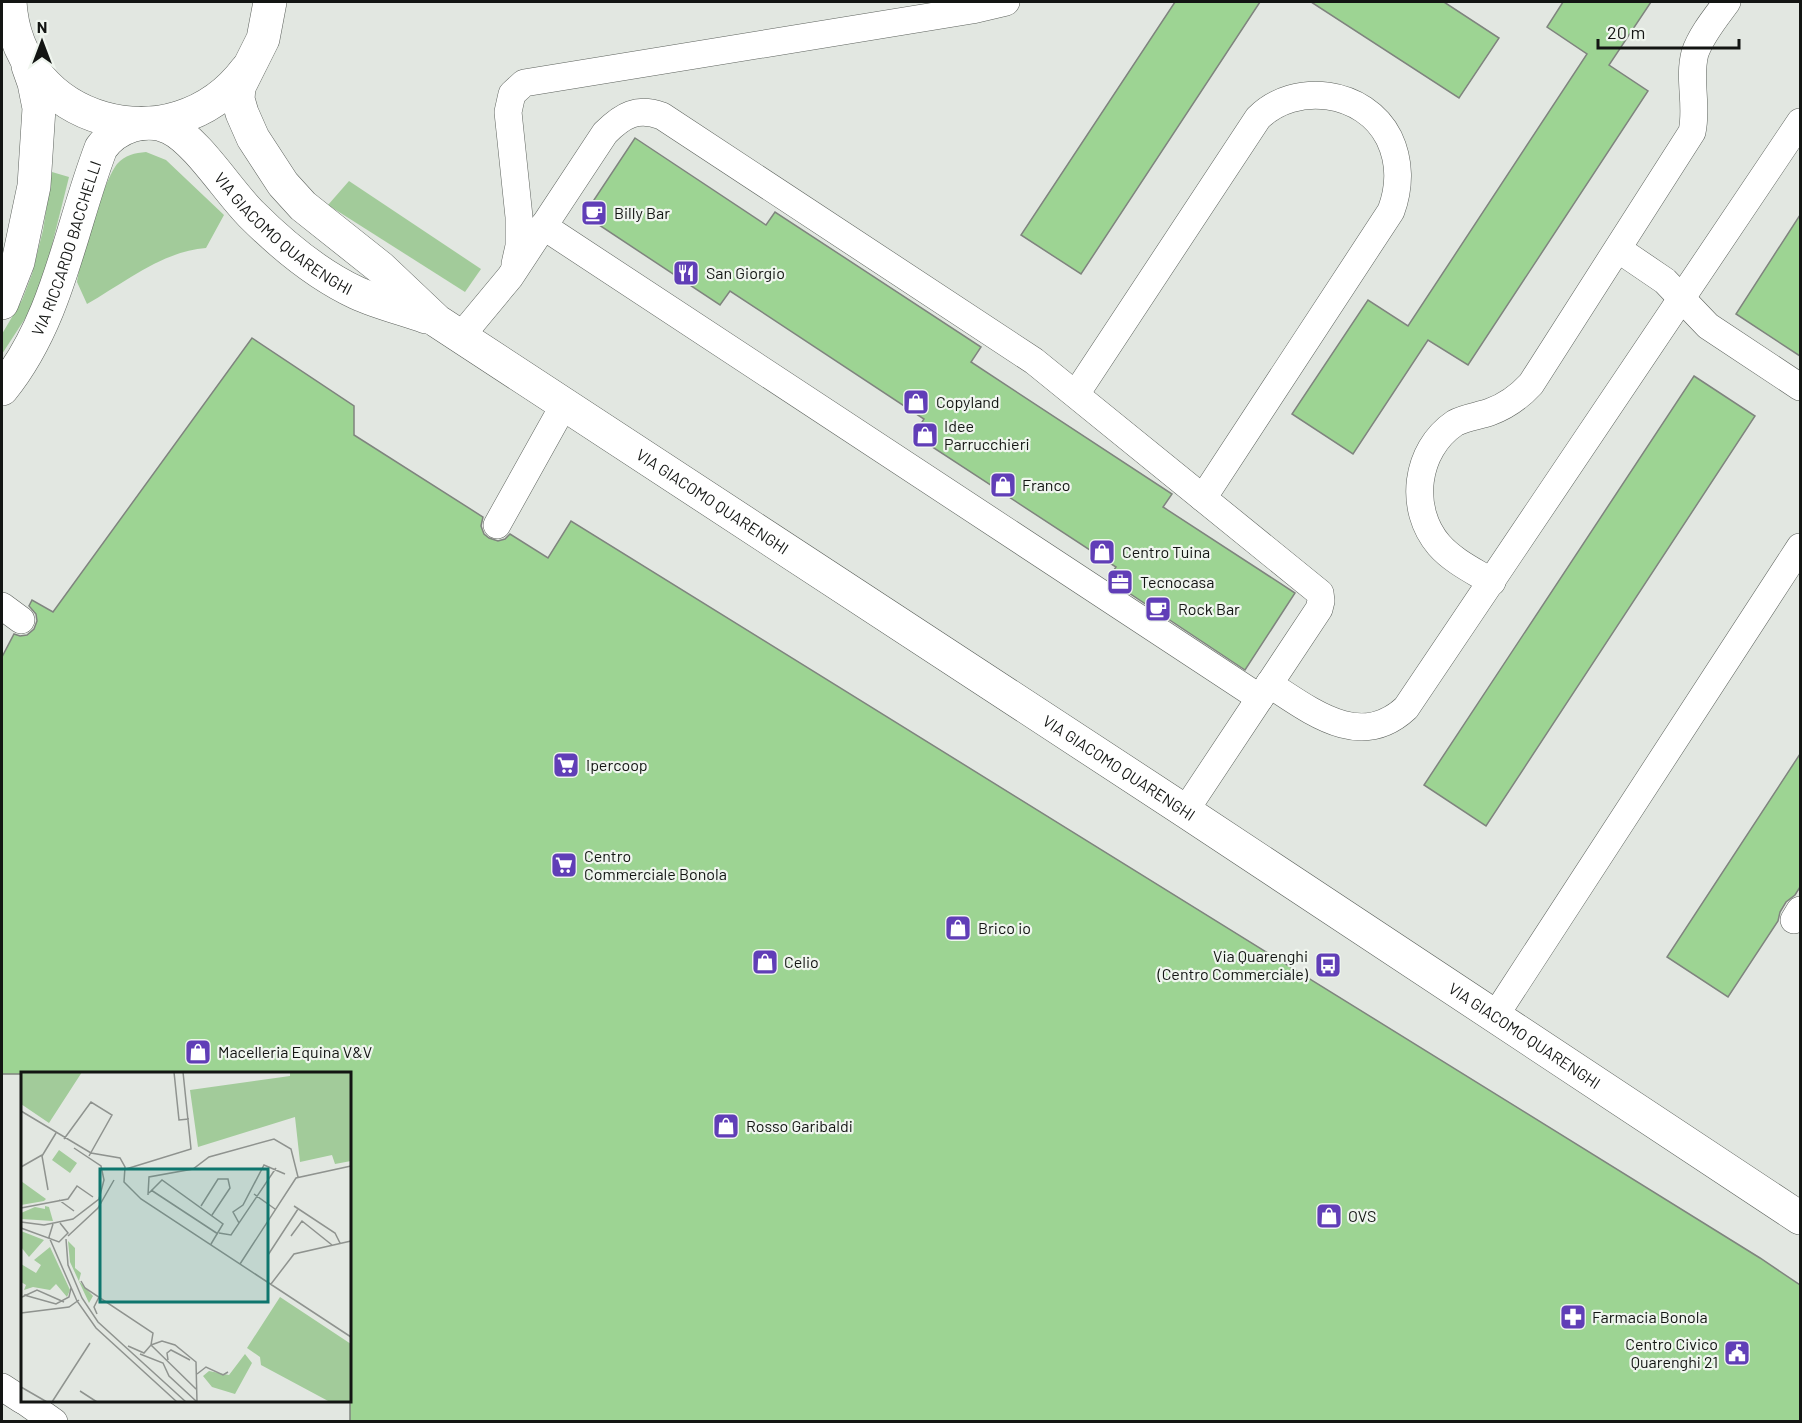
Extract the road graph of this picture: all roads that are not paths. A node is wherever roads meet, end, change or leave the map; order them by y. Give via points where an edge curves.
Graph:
1 (9, 2) edge
2 (271, 2) edge
3 (1006, 2) edge
4 (1727, 2) edge
5 (21, 47) junction
6 (250, 64) junction
7 (1800, 122) edge
8 (144, 123) junction
9 (543, 226) junction
10 (1618, 249) junction
11 (510, 277) junction
12 (1682, 299) junction
13 (2, 303) edge
14 (449, 329) junction
15 (1800, 387) edge
16 (2, 389) edge
17 (1076, 394) junction
18 (565, 403) junction
19 (1203, 498) junction
20 (497, 525) dead end
21 (1800, 548) edge
22 (1492, 582) junction
23 (1265, 691) junction
24 (1185, 811) junction
25 (1495, 1016) junction
26 (1800, 1218) edge
27 (2, 1387) edge
28 (21, 1399) edge
29 (26, 1402) edge
30 (54, 1422) edge

1 - 5 street, VIA GIACOMO QUARENGHI
2 - 6 street, VIA GIACOMO QUARENGHI via 262,39
3 - 11 lane via 524,83 509,103 519,233
4 - 10 lane via 1695,54 1692,132
5 - 8 street, VIA GIACOMO QUARENGHI via 47,86 74,106 106,120
5 - 13 street via 37,94 37,151 23,243
6 - 8 street, VIA GIACOMO QUARENGHI via 227,91 198,111 165,122
6 - 14 street, VIA GIACOMO QUARENGHI via 238,99 253,138 283,184 303,206
7 - 12 lane
8 - 14 street, VIA GIACOMO QUARENGHI via 161,124 180,134 250,213 334,281
8 - 16 street, VIA RICCARDO BACCHELLI via 117,131 101,148 45,318
9 - 11 lane
9 - 17 lane via 604,133 623,117 637,112 662,116 1025,354
9 - 23 lane
10 - 12 lane via 1657,274
10 - 22 lane via 1531,384 1504,406 1457,422 1443,432 1426,460 1418,490 1423,519 1431,534 1449,555
11 - 14 lane
12 - 15 lane via 1708,326
12 - 22 lane
14 - 18 street, VIA GIACOMO QUARENGHI
17 - 19 lane
17 - 19 lane via 1258,118 1268,109 1300,95 1316,94 1345,100 1368,114 1384,131 1394,151 1397,185 1391,211
18 - 20 lane
18 - 24 street, VIA GIACOMO QUARENGHI
19 - 23 lane via 1320,593 1319,609
21 - 25 lane
22 - 23 lane via 1406,708 1394,719 1357,727 1338,724
23 - 24 lane
24 - 25 street, VIA GIACOMO QUARENGHI
25 - 26 street, VIA GIACOMO QUARENGHI
27 - 28 lane
29 - 30 lane

